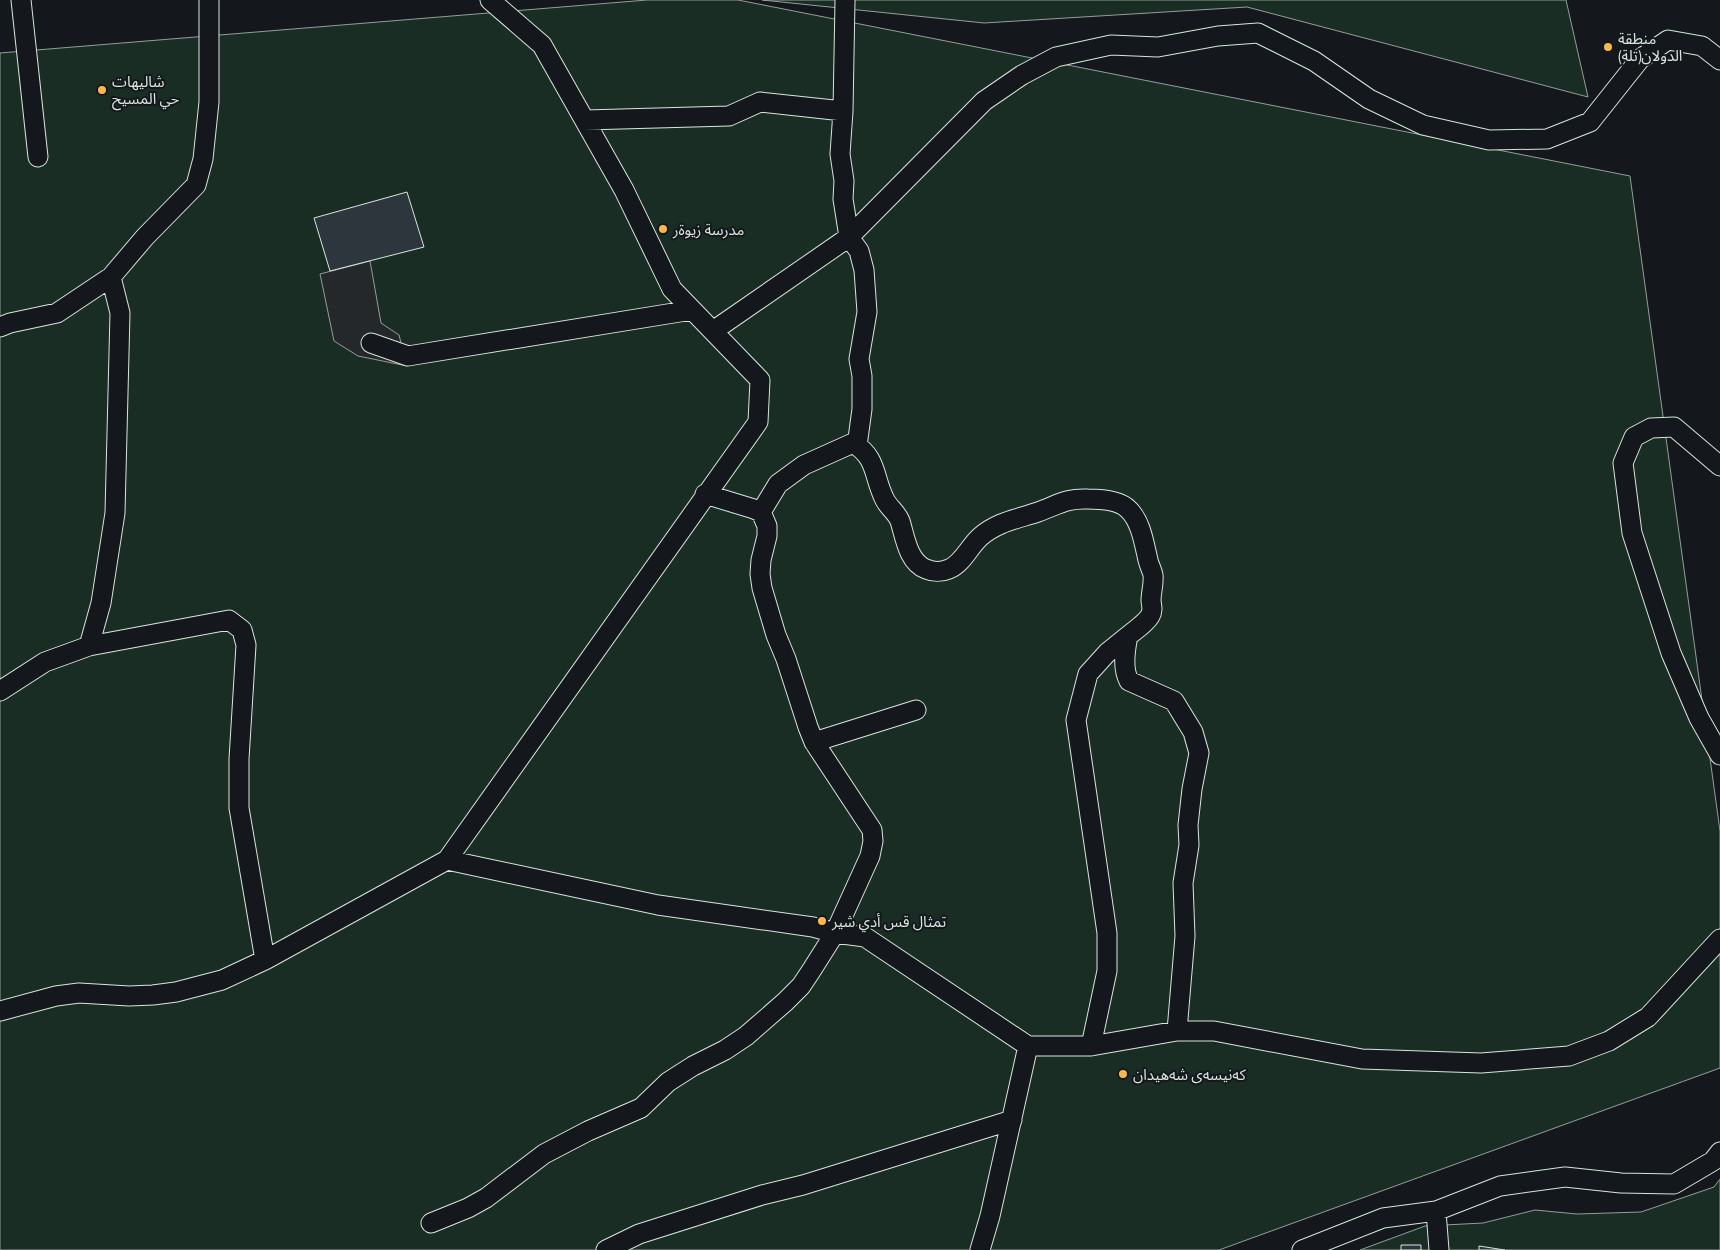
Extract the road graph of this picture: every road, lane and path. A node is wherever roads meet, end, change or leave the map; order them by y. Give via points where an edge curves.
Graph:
1 (21, 0) edge
2 (209, 0) edge
3 (490, 0) edge
4 (844, 0) edge
5 (1718, 57) edge
6 (843, 111) junction
7 (585, 120) junction
8 (38, 157) dead end
9 (848, 237) junction
10 (111, 277) junction
11 (692, 310) junction
12 (0, 327) edge
13 (713, 331) junction
14 (371, 343) dead end
15 (857, 446) junction
16 (1720, 466) edge
17 (705, 494) junction
18 (761, 512) junction
19 (1128, 636) junction
20 (89, 646) junction
21 (0, 691) edge
22 (916, 710) dead end
23 (814, 742) junction
24 (1720, 756) edge
25 (447, 860) junction
26 (835, 933) junction
27 (1720, 939) edge
28 (265, 960) junction
29 (0, 1011) edge
30 (1177, 1031) junction
31 (1028, 1046) junction
32 (1091, 1046) junction
33 (1012, 1120) junction
34 (1720, 1152) edge
35 (1436, 1211) junction
36 (431, 1223) dead end
37 (606, 1250) edge
38 (980, 1250) edge
39 (1302, 1250) edge
40 (1439, 1250) edge

1 - 8 street
2 - 10 street via 209,102 204,159 196,185
3 - 7 street via 542,45
4 - 6 street
5 - 9 street via 1702,46 1668,40 1640,59 1590,122 1547,138 1490,140 1423,125 1368,99 1314,61 1258,33 1218,36 1158,48 1111,45 1056,57 984,101
6 - 7 street via 760,102 729,116
6 - 9 street via 840,154
7 - 11 street via 624,190 672,290
9 - 13 street
9 - 15 street via 859,251 864,270 867,312 860,359 862,410
10 - 12 street via 57,313
10 - 20 street via 120,314 115,513 101,603
11 - 13 street
11 - 14 street via 408,356
13 - 17 street via 760,380 758,422
15 - 18 street via 853,443 804,465 778,484
15 - 19 street via 863,448 872,462 885,501 897,514 908,548 924,569 932,571 949,569 958,563 978,538 993,527 1063,501 1099,499 1126,507 1136,518 1153,575 1150,616
16 - 24 street via 1674,426 1651,428 1634,437 1623,463 1632,533 1668,644 1698,718
17 - 18 street
17 - 25 street
18 - 23 street via 767,526 761,560 762,588
19 - 30 street via 1124,665 1129,681 1174,701 1193,732 1199,753 1192,789 1183,883 1185,936
19 - 32 street via 1088,674 1076,720 1107,933 1108,972
20 - 21 street via 45,662
20 - 28 street via 229,620 242,630 246,645 239,808
22 - 23 street
23 - 26 street via 872,830 870,856
25 - 26 street via 658,905 814,927
25 - 28 street
26 - 31 street via 865,936
26 - 36 street via 800,986 746,1036 668,1082 641,1108 544,1154 486,1198
27 - 30 street via 1648,1017 1609,1041 1570,1056 1481,1063 1362,1059 1214,1031
28 - 29 street via 222,980 176,992 129,996 79,993
30 - 32 street
31 - 32 street
31 - 33 street
33 - 37 street via 639,1234
33 - 38 street
34 - 35 street via 1713,1161 1674,1184 1565,1177 1500,1186
35 - 39 street via 1383,1218
35 - 40 street

